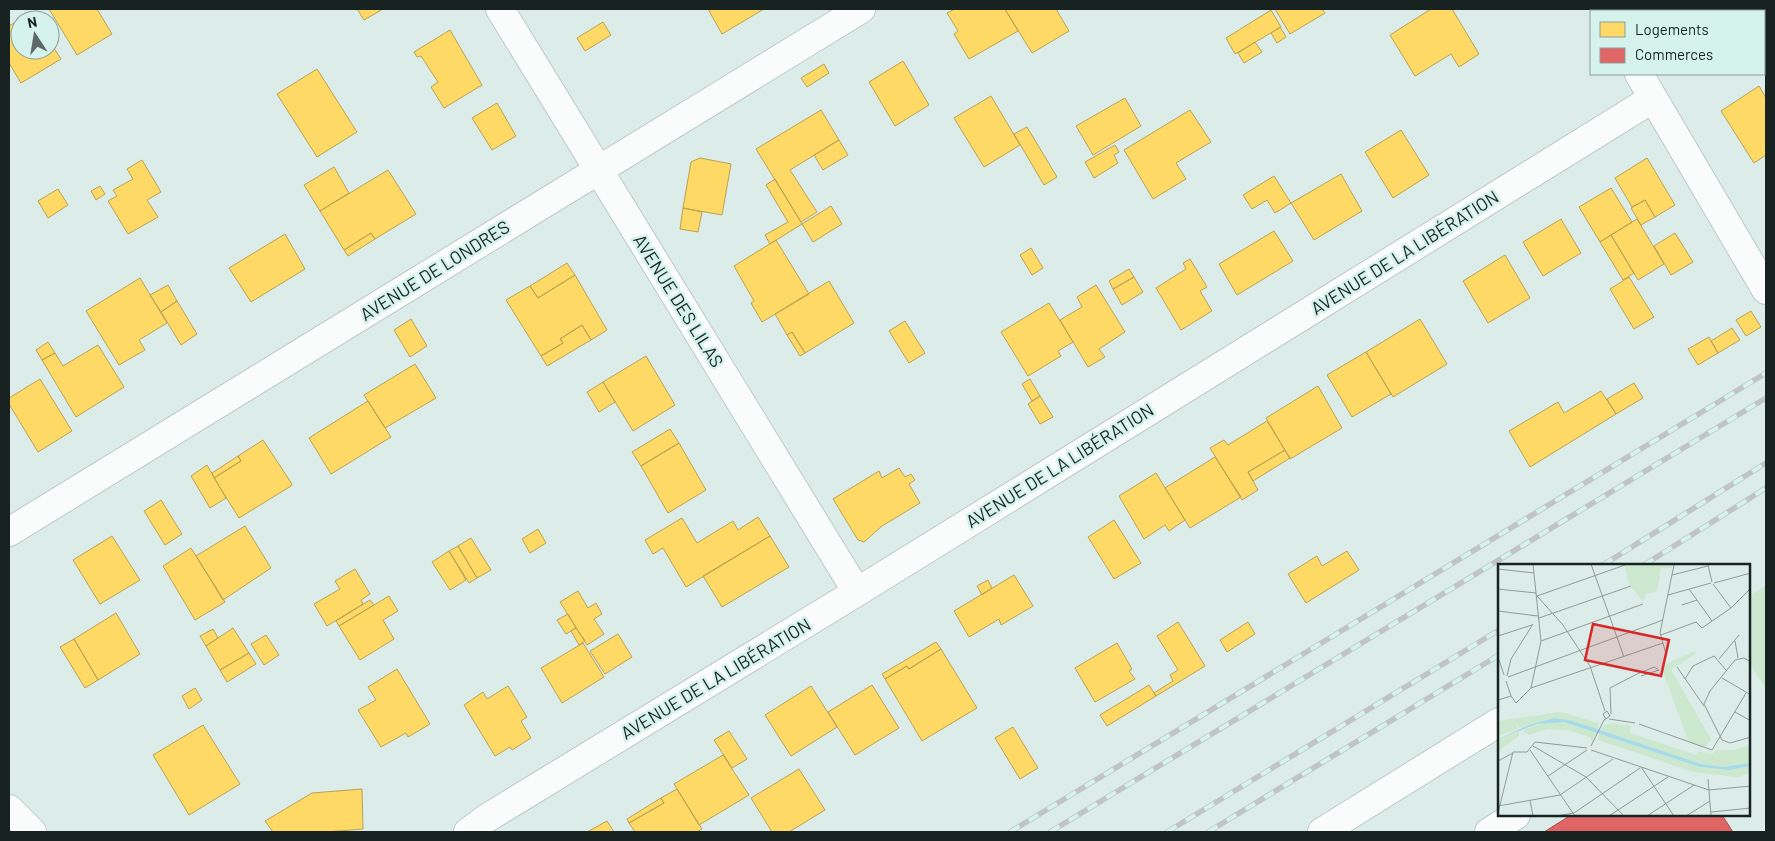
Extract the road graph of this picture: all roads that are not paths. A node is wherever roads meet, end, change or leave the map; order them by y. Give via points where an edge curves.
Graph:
1 (500, 9) edge
2 (861, 9) edge
3 (1640, 75) edge
4 (1652, 99) junction
5 (598, 171) junction
6 (1766, 290) edge
7 (9, 532) edge
8 (857, 592) junction
9 (1498, 723) edge
10 (9, 809) edge
11 (1514, 816) edge
12 (32, 832) edge
13 (468, 832) edge
14 (1322, 832) edge
15 (1489, 832) edge

1 - 5 street, AVENUE DES LILAS
2 - 5 street, AVENUE DE LONDRES
3 - 4 street
4 - 6 street
4 - 8 street, AVENUE DE LA LIBÉRATION
5 - 7 street, AVENUE DE LONDRES
5 - 8 street, AVENUE DES LILAS
8 - 13 street, AVENUE DE LA LIBÉRATION
9 - 14 street
10 - 12 street
11 - 15 street

